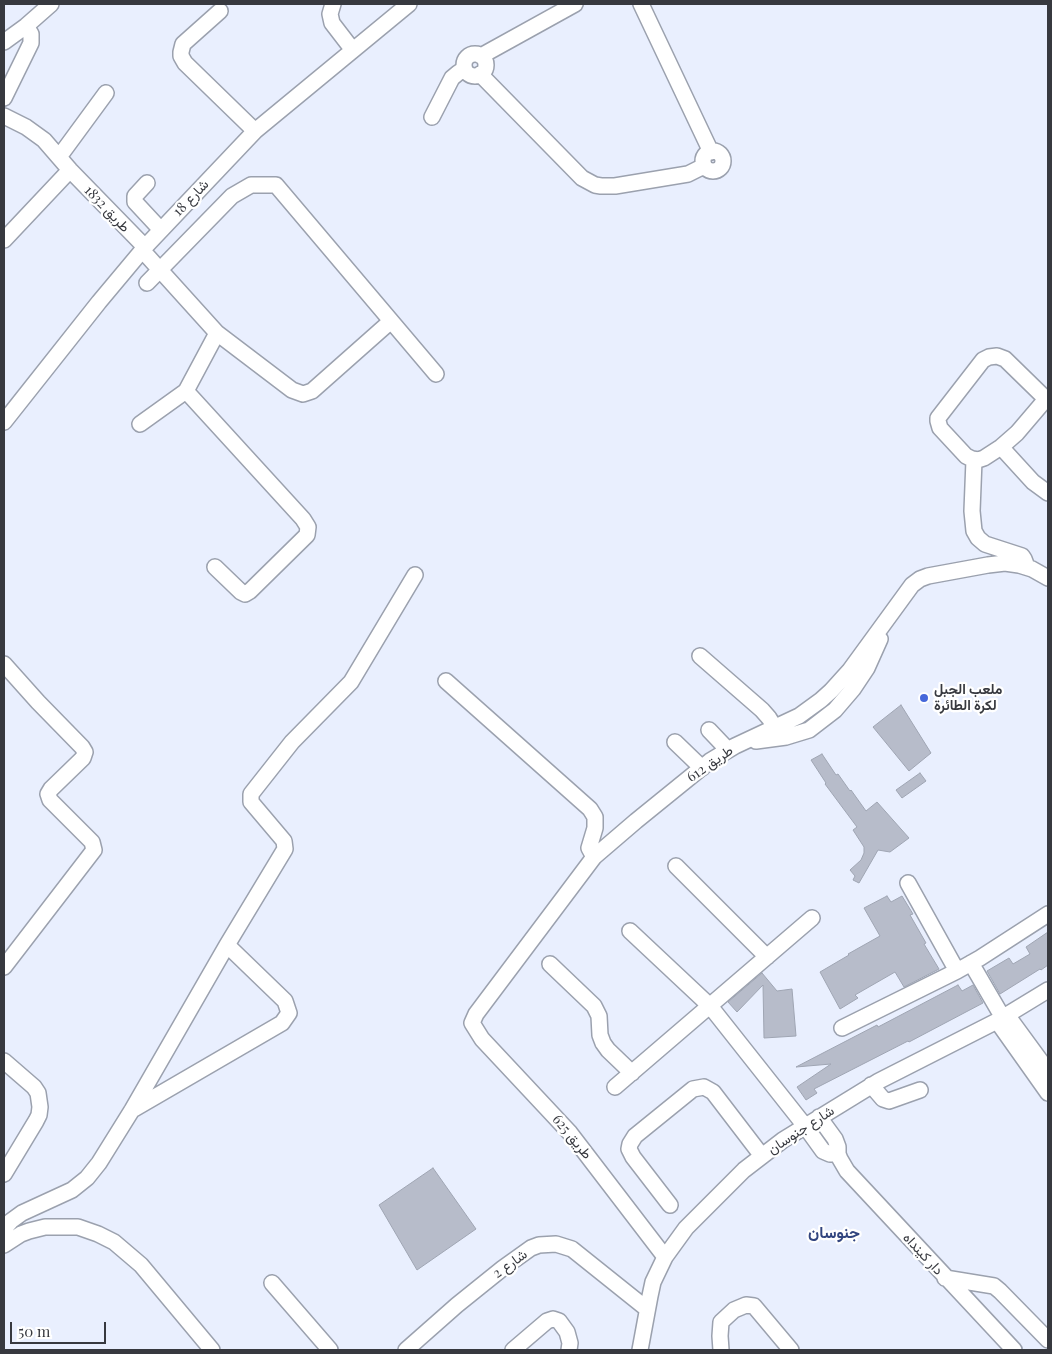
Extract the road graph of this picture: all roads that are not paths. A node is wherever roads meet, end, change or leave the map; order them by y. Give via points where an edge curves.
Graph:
1 (51, 4) edge
2 (333, 4) edge
3 (409, 4) edge
4 (575, 4) edge
5 (641, 4) edge
6 (220, 10) dead end
7 (26, 26) junction
8 (4, 42) edge
9 (352, 50) junction
10 (481, 56) junction
11 (464, 69) junction
12 (480, 74) junction
13 (106, 93) dead end
14 (4, 98) edge
15 (4, 116) edge
16 (432, 118) dead end
17 (255, 131) junction
18 (59, 157) junction
19 (70, 170) junction
20 (147, 183) dead end
21 (160, 230) junction
22 (4, 240) edge
23 (144, 249) junction
24 (160, 269) junction
25 (147, 283) dead end
26 (391, 321) junction
27 (217, 334) junction
28 (436, 374) dead end
29 (186, 391) junction
30 (1047, 400) edge
31 (4, 422) edge
32 (140, 424) dead end
33 (1001, 447) junction
34 (974, 460) junction
35 (1048, 494) edge
36 (215, 567) dead end
37 (1027, 567) junction
38 (415, 575) dead end
39 (1048, 578) edge
40 (890, 614) junction
41 (700, 656) dead end
42 (4, 664) edge
43 (446, 681) dead end
44 (775, 728) junction
45 (709, 730) dead end
46 (675, 742) dead end
47 (743, 742) junction
48 (728, 750) junction
49 (702, 768) junction
50 (594, 857) junction
51 (676, 866) dead end
52 (908, 883) dead end
53 (1048, 914) edge
54 (812, 918) dead end
55 (630, 931) dead end
56 (227, 945) junction
57 (767, 957) junction
58 (971, 963) junction
59 (550, 964) dead end
60 (4, 967) edge
61 (957, 971) junction
62 (1048, 990) edge
63 (710, 1006) junction
64 (1002, 1018) junction
65 (472, 1024) joint
66 (842, 1028) dead end
67 (4, 1061) edge
68 (1048, 1071) edge
69 (632, 1073) junction
70 (871, 1085) junction
71 (615, 1087) dead end
72 (920, 1090) dead end
73 (1048, 1093) edge
74 (132, 1110) junction
75 (820, 1117) junction
76 (805, 1126) junction
77 (838, 1154) junction
78 (762, 1156) junction
79 (4, 1174) edge
80 (670, 1205) dead end
81 (4, 1229) edge
82 (4, 1245) edge
83 (665, 1256) junction
84 (945, 1278) junction
85 (272, 1283) dead end
86 (647, 1309) junction
87 (1048, 1340) edge
88 (212, 1350) edge
89 (330, 1350) edge
90 (406, 1350) edge
91 (513, 1350) edge
92 (569, 1350) edge
93 (640, 1350) edge
94 (721, 1350) edge
95 (791, 1350) edge
96 (1014, 1350) edge

1 - 7 street
2 - 9 street via 332,23
3 - 9 street, شارع 18
4 - 10 street
5 - 12 street via 710,152 704,157 704,166 688,174 615,186 595,185 582,178
6 - 17 street via 183,44 181,56 185,64
7 - 8 street
7 - 14 street via 31,34 31,43
9 - 17 street, شارع 18
10 - 11 street via 474,54 466,58
10 - 12 street via 486,66
11 - 12 street via 469,75
11 - 16 street via 452,78
13 - 18 street
15 - 18 street, طريق 1832 via 36,133
17 - 21 street, شارع 18
18 - 19 street, طريق 1832
19 - 22 street
19 - 23 street, طريق 1832
20 - 21 street via 135,202
21 - 23 street, شارع 18
23 - 24 street, طريق 1832
23 - 31 street, شارع 18
24 - 25 street
24 - 26 street via 232,196 251,184 276,185
24 - 27 street, طريق 1832
26 - 27 street, طريق 1832 via 312,391 303,394 292,390
26 - 28 street
27 - 29 street
29 - 32 street
29 - 36 street via 308,527 307,536 250,592 241,592
30 - 33 street
30 - 34 street via 1005,359 993,356 983,360 938,421 942,431
33 - 34 street via 984,458
33 - 35 street
34 - 37 street via 974,531 985,544 1022,556
37 - 39 street
37 - 40 street, طريق 612 via 1005,563 928,576 912,585
38 - 56 street via 351,682 292,742 251,794 251,802 284,841 285,849
40 - 44 street, طريق 612 via 831,691 799,716
40 - 47 street via 867,668 835,710 809,730 786,737
41 - 44 street via 762,710
42 - 60 street via 85,752 48,794 50,800 92,842 94,850
43 - 50 street via 590,809 595,817 589,848
44 - 47 street, طريق 612
45 - 48 street
46 - 49 street
47 - 48 street, طريق 612
48 - 49 street, طريق 612
49 - 50 street, طريق 612
50 - 65 street, طريق 612 via 476,1014
51 - 57 street
52 - 61 street
53 - 58 street
54 - 57 street
55 - 63 street
56 - 74 street
56 - 74 street via 285,1001 289,1013 282,1024
57 - 63 street
58 - 61 street
58 - 64 street
59 - 69 street via 594,1006 603,1043
61 - 66 street
62 - 64 street, شارع جنوسان
63 - 69 street
63 - 76 street
64 - 68 street
64 - 70 street, شارع جنوسان
64 - 73 street
65 - 83 street, طريق 625 via 482,1039 570,1132
67 - 79 street via 34,1087 40,1108 36,1121
69 - 71 street
70 - 72 street via 882,1099 889,1101
70 - 75 street, شارع جنوسان
74 - 81 street via 99,1163 80,1185 22,1214
75 - 76 street, شارع جنوسان
75 - 77 street, دار كينداه via 835,1139
76 - 77 street via 823,1150
76 - 78 street, شارع جنوسان
77 - 84 street, دار كينداه via 847,1172
78 - 80 street via 713,1092 704,1087 694,1089 635,1136 630,1144 633,1158
78 - 83 street, شارع جنوسان via 686,1228
82 - 88 street via 21,1234 45,1227 78,1227 114,1242 141,1265
83 - 86 street, شارع جنوسان
84 - 87 street via 994,1286
84 - 96 street, دار كينداه
85 - 89 street
86 - 90 street, شارع 2 via 572,1250 556,1244 539,1245 496,1274
86 - 93 street, شارع جنوسان
91 - 92 street via 553,1319 565,1328
94 - 95 street via 721,1322 734,1310 746,1306 754,1306

